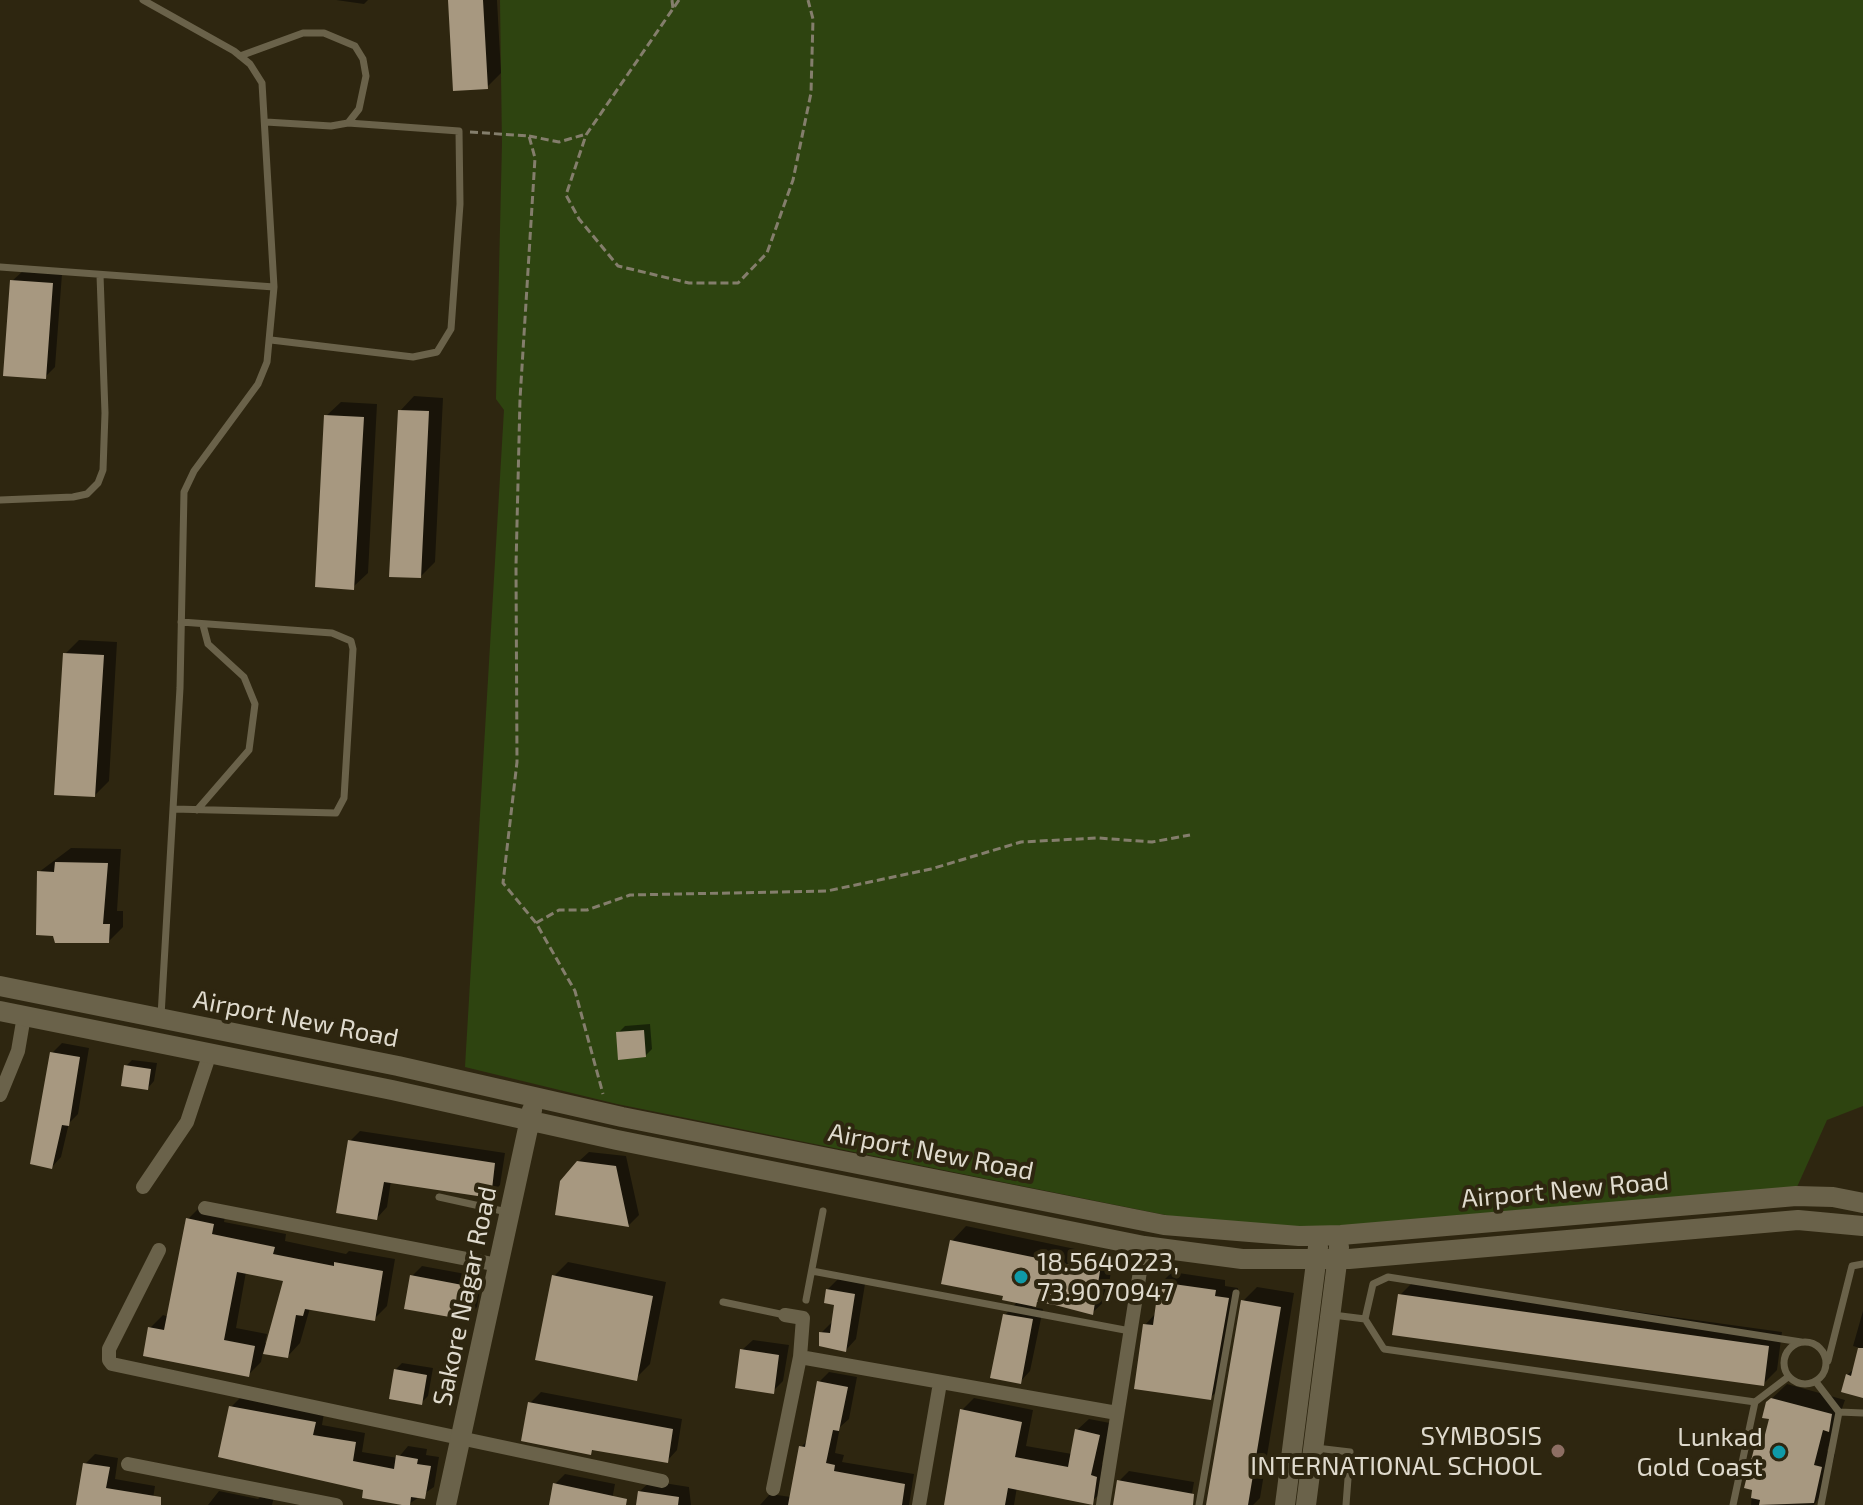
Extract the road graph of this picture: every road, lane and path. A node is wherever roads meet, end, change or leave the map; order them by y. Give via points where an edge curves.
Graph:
1 (672, 0) edge
2 (679, 0) edge
3 (808, 0) edge
4 (148, 1) edge
5 (673, 9) junction
6 (240, 56) junction
7 (266, 122) junction
8 (348, 123) junction
9 (459, 131) junction
10 (586, 135) junction
11 (529, 136) junction
12 (0, 267) edge
13 (100, 275) junction
14 (274, 287) junction
15 (271, 340) junction
16 (0, 500) edge
17 (181, 622) junction
18 (203, 625) junction
19 (173, 809) junction
20 (197, 810) junction
21 (1190, 835) dead end
22 (536, 923) junction
23 (0, 986) edge
24 (0, 1011) edge
25 (24, 1016) junction
26 (161, 1018) junction
27 (210, 1053) junction
28 (0, 1095) edge
29 (535, 1098) junction
30 (608, 1114) junction
31 (530, 1121) junction
32 (143, 1187) dead end
33 (439, 1197) dead end
34 (1863, 1203) edge
35 (205, 1208) dead end
36 (823, 1211) dead end
37 (509, 1212) junction
38 (1863, 1226) edge
39 (1341, 1235) junction
40 (1319, 1236) junction
41 (1144, 1246) junction
42 (159, 1250) dead end
43 (1337, 1259) junction
44 (1316, 1260) junction
45 (1863, 1264) edge
46 (498, 1265) junction
47 (812, 1271) junction
48 (1236, 1293) dead end
49 (806, 1300) dead end
50 (723, 1302) dead end
51 (785, 1315) joint
52 (1330, 1315) junction
53 (1365, 1319) junction
54 (1130, 1331) junction
55 (1801, 1342) junction
56 (800, 1357) junction
57 (1825, 1371) junction
58 (1788, 1377) junction
59 (1816, 1382) junction
60 (940, 1383) junction
61 (1755, 1402) junction
62 (1839, 1412) junction
63 (1117, 1413) junction
64 (1863, 1413) edge
65 (460, 1438) junction
66 (1314, 1448) junction
67 (128, 1464) dead end
68 (662, 1481) dead end
69 (773, 1489) dead end
70 (336, 1505) edge
71 (446, 1505) edge
72 (919, 1505) edge
73 (1103, 1505) edge
74 (1199, 1505) edge
75 (1285, 1505) edge
76 (1306, 1505) edge
77 (1346, 1505) edge
78 (1733, 1505) edge
79 (1821, 1505) edge

1 - 5 path
2 - 5 path
3 - 10 path via 813,19 811,93 793,180 767,253 738,283 689,283 618,266 566,195
4 - 6 lane
5 - 10 path
6 - 7 lane via 262,83
6 - 8 lane via 303,33 324,33 355,46 366,76 359,109
7 - 8 lane
7 - 14 lane
8 - 9 lane
9 - 11 path
9 - 15 lane via 451,329 437,352 413,357
10 - 11 path via 559,142
11 - 22 path via 535,158 520,399 517,762 503,883
12 - 13 lane
13 - 14 lane
13 - 16 lane via 105,413 98,483 87,494 73,497
14 - 15 lane
15 - 17 lane via 258,384 184,492
17 - 18 lane
17 - 19 lane
18 - 20 lane via 208,644 244,677 255,704 249,750
18 - 20 lane via 332,633 351,641 353,649 341,808 327,814
19 - 20 lane
19 - 26 lane
21 - 22 path via 1152,842 1021,842 931,869 827,891 630,895 587,910 559,910
22 - 30 path via 575,991
23 - 26 main road, Airport New Road
24 - 25 main road, Airport New Road
25 - 27 main road, Airport New Road
25 - 28 street via 18,1051
26 - 29 main road, Airport New Road
27 - 31 main road, Airport New Road
27 - 32 street via 187,1122
29 - 30 main road, Airport New Road
29 - 31 main road, Sakore Nagar Road
30 - 40 main road, Airport New Road via 1164,1225
31 - 37 main road, Sakore Nagar Road
31 - 41 main road, Airport New Road
33 - 37 lane
34 - 39 main road, Airport New Road via 1796,1196
35 - 46 street
36 - 47 lane
37 - 46 main road, Sakore Nagar Road
38 - 43 main road, Airport New Road via 1798,1220
39 - 40 main road, Airport New Road
39 - 43 main road
40 - 44 main road
41 - 44 main road, Airport New Road via 1242,1259
41 - 54 street
42 - 65 street via 109,1349 112,1364
43 - 44 main road, Airport New Road
43 - 52 main road
44 - 75 main road
45 - 57 lane via 1852,1266
46 - 65 main road, Sakore Nagar Road
47 - 49 lane
47 - 54 lane
48 - 74 lane
50 - 51 lane
51 - 56 street via 803,1318
52 - 53 lane
52 - 66 main road
53 - 55 lane via 1373,1284 1388,1277
53 - 61 lane via 1384,1349
54 - 63 street
55 - 57 lane via 1821,1350
55 - 58 lane via 1785,1356
56 - 60 street
56 - 69 street
57 - 59 lane
58 - 59 lane via 1801,1385
58 - 61 lane
59 - 62 lane
60 - 63 street
60 - 72 street
61 - 78 lane
62 - 64 lane
62 - 79 lane
63 - 73 street
65 - 68 street
65 - 71 main road, Sakore Nagar Road
66 - 76 main road
66 - 77 lane via 1350,1452
67 - 70 street

